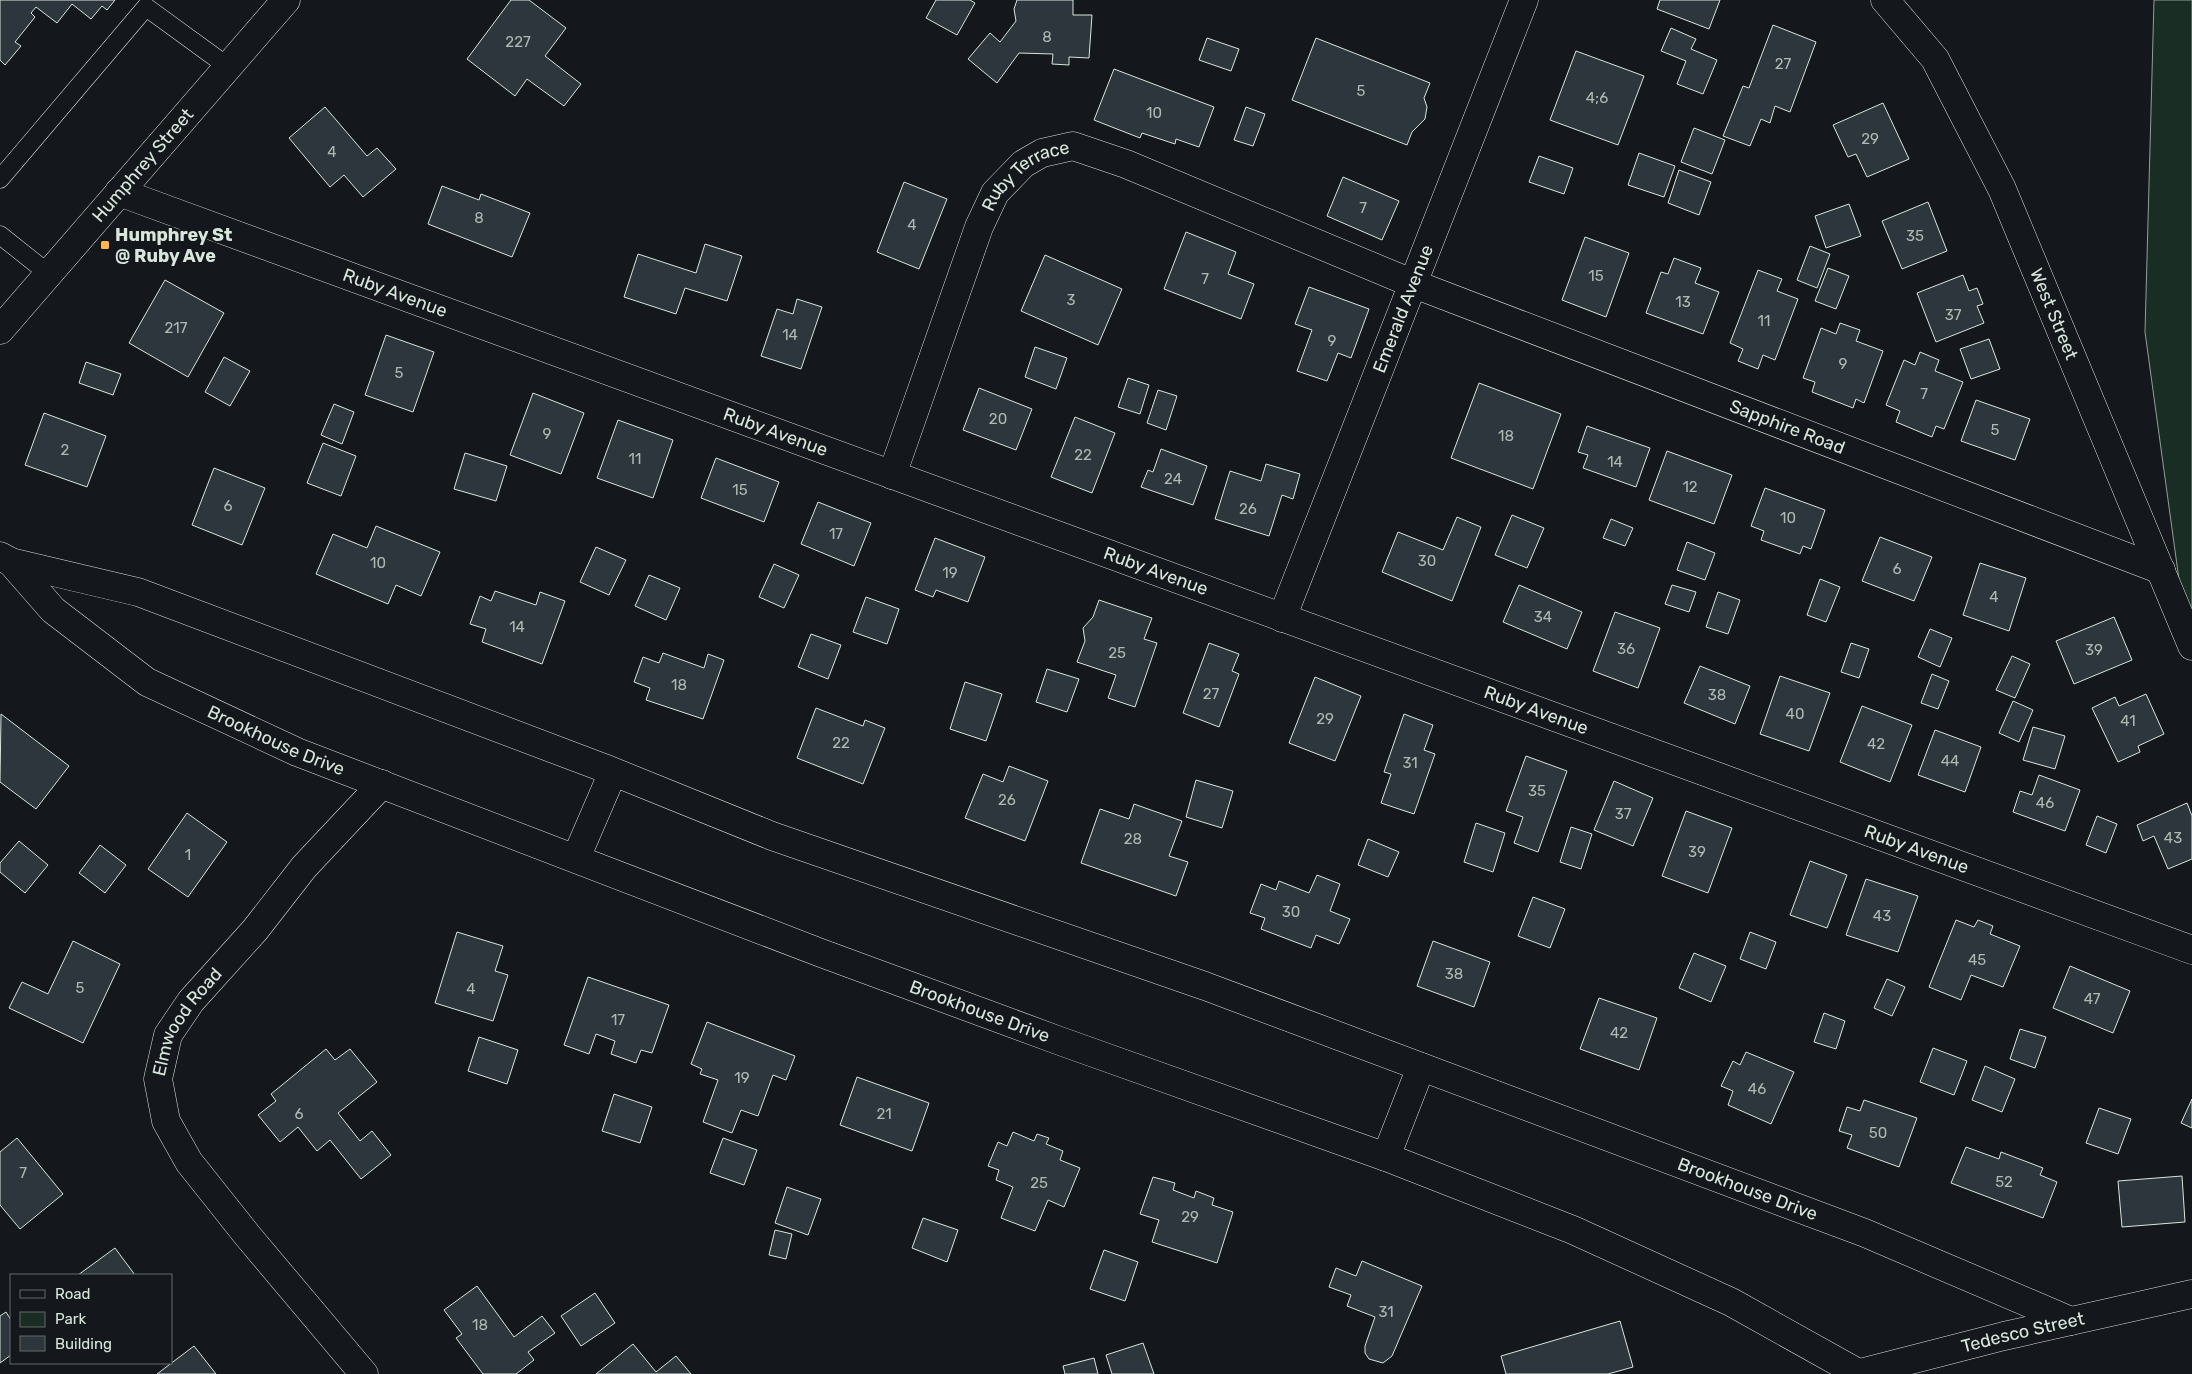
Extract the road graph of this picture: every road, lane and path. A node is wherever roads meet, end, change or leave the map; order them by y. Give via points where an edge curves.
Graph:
1 (286, 0) edge
2 (1524, 0) edge
3 (1885, 0) edge
4 (227, 66) junction
5 (0, 179) edge
6 (118, 192) junction
7 (0, 235) edge
8 (49, 274) junction
9 (1414, 284) junction
10 (1, 329) edge
11 (892, 475) junction
12 (5, 559) edge
13 (2161, 570) junction
14 (1282, 618) junction
15 (2192, 646) edge
16 (613, 772) junction
17 (382, 784) junction
18 (576, 858) junction
19 (2192, 950) edge
20 (1421, 1067) junction
21 (1386, 1158) junction
22 (2191, 1300) edge
23 (2071, 1321) junction
24 (364, 1374) edge
25 (1858, 1374) edge

1 - 4 street, Humphrey Street
2 - 9 street, Emerald Avenue
3 - 13 street, West Street via 1935,59 2002,188
4 - 5 lane via 146,7
4 - 6 street, Humphrey Street
6 - 8 street, Humphrey Street
6 - 11 street, Ruby Avenue
7 - 8 lane
8 - 10 street, Humphrey Street
9 - 11 street, Ruby Terrace via 1126,164 1073,146 1042,153 1023,164 995,193
9 - 13 street, Sapphire Road
9 - 14 street, Emerald Avenue
11 - 14 street, Ruby Avenue
12 - 16 street, Brookhouse Drive via 138,592
12 - 17 street, Brookhouse Drive via 53,610 147,682 297,752
13 - 15 street, West Street
14 - 19 street, Ruby Avenue
16 - 18 street
16 - 20 street, Brookhouse Drive via 772,836 1204,986
17 - 18 street, Brookhouse Drive
17 - 24 street, Elmwood Road via 304,866 255,930 191,1001 168,1035 158,1079 166,1121 189,1162
18 - 21 street, Brookhouse Drive via 830,956
20 - 21 street
20 - 23 street, Brookhouse Drive via 1865,1233
21 - 25 street, Brookhouse Drive via 1573,1230 1722,1298
22 - 23 street, Tedesco Street
23 - 25 street, Tedesco Street

